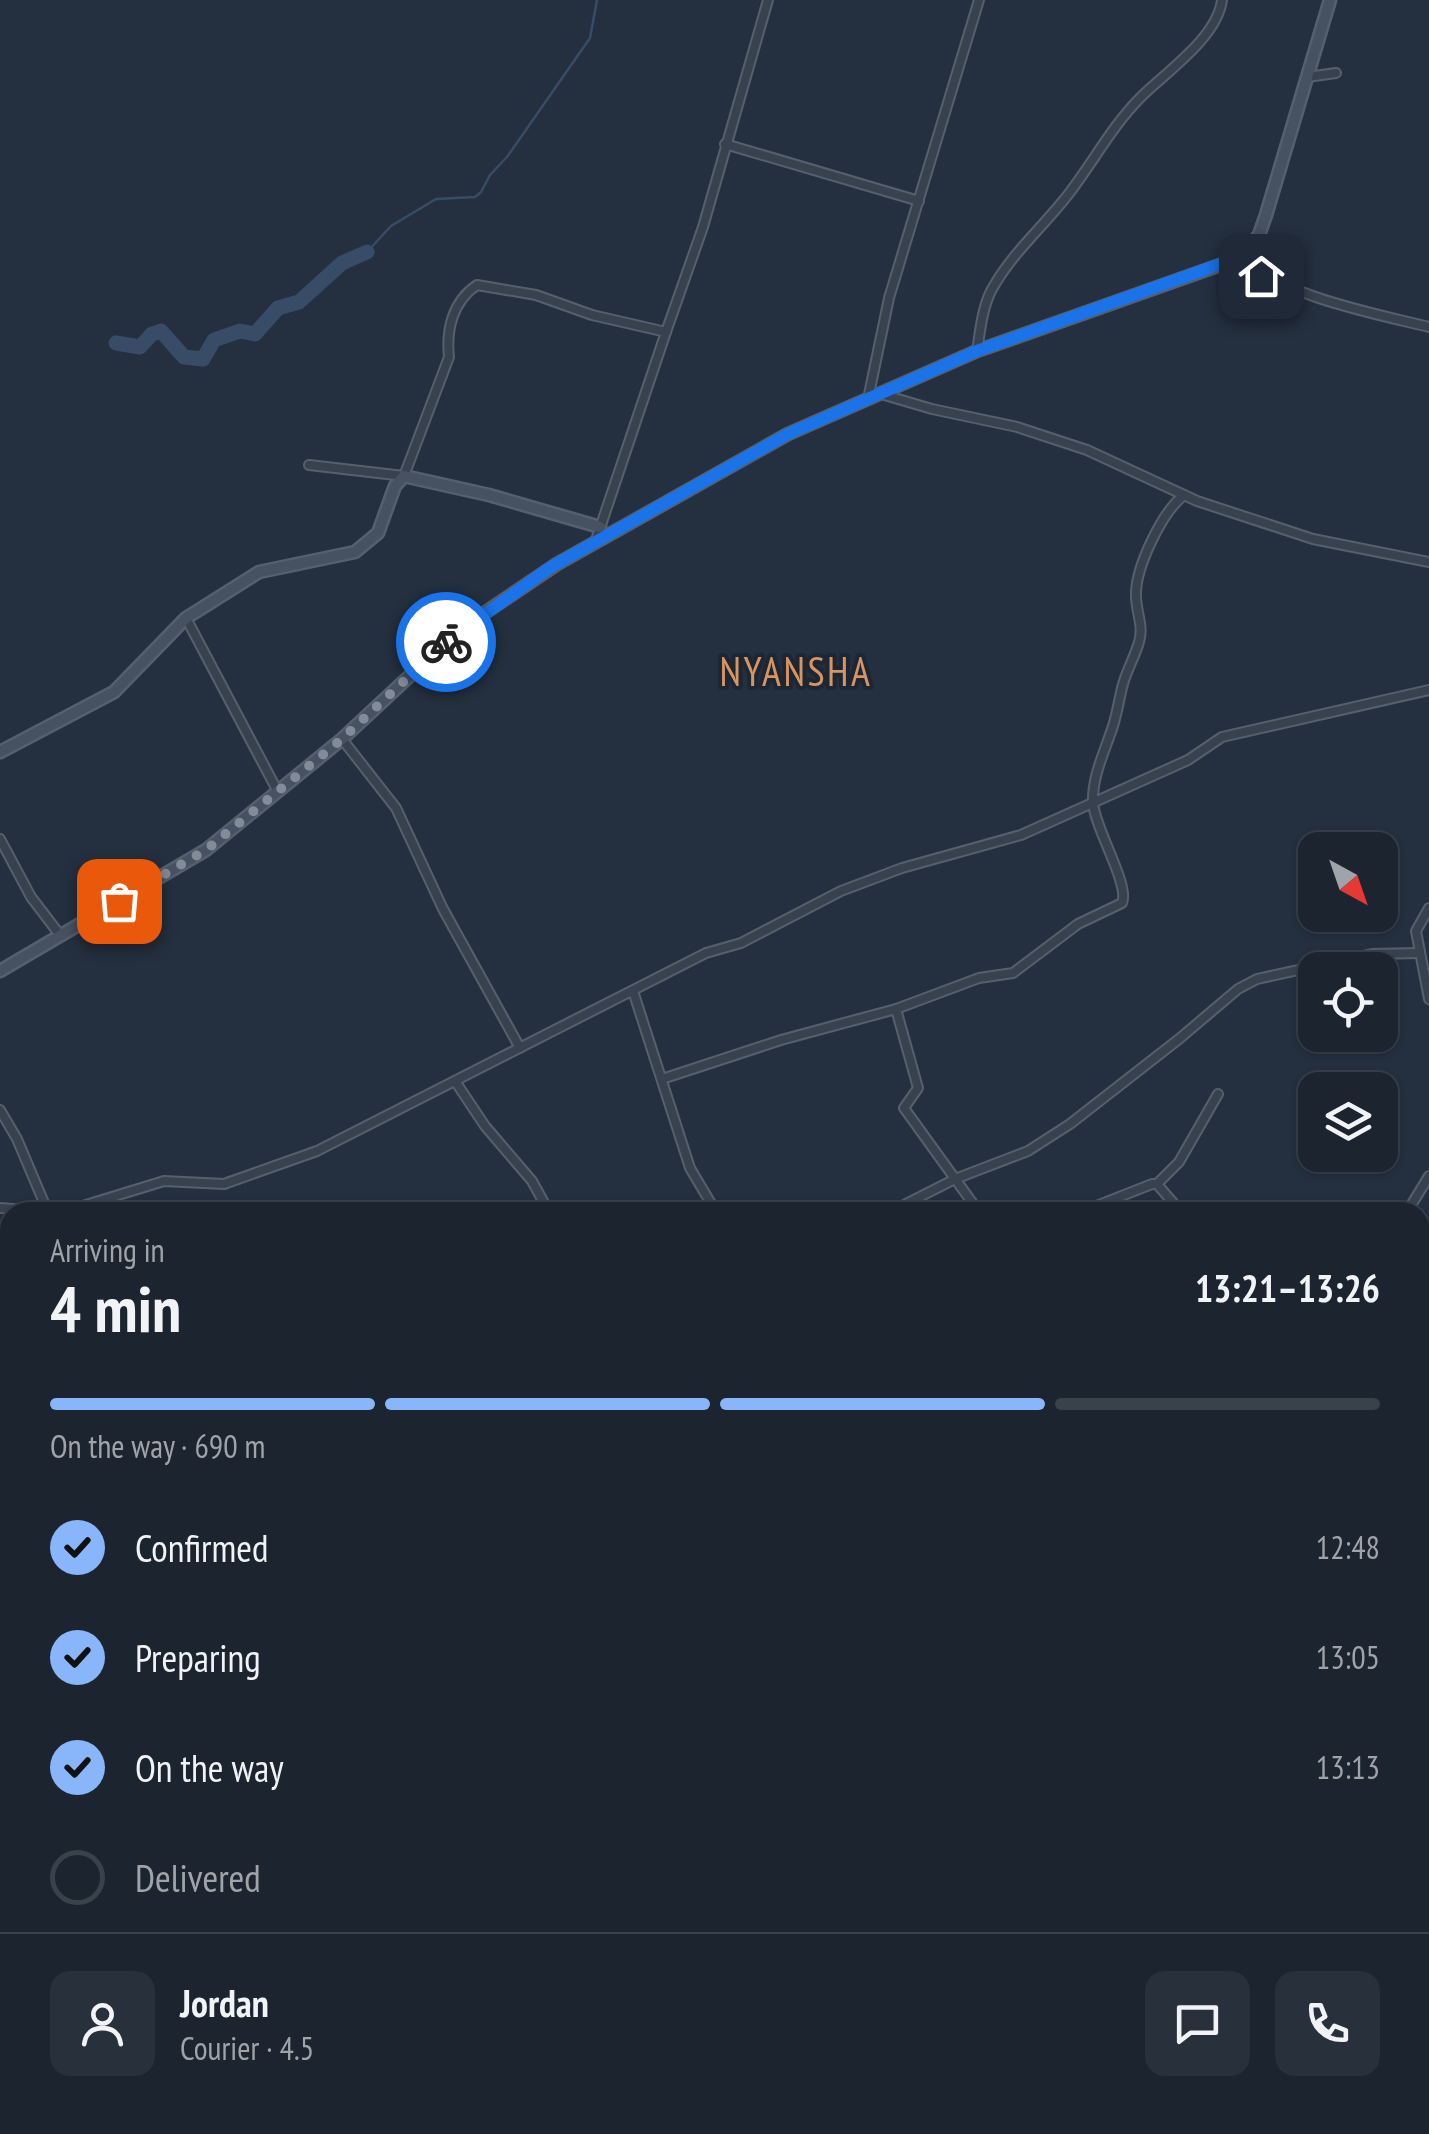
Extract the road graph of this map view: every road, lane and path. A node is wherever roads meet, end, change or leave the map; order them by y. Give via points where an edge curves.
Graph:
1 (768, 0) edge
2 (979, 0) edge
3 (1222, 0) edge
4 (1330, 0) edge
5 (1336, 73) dead end
6 (1307, 77) junction
7 (725, 144) junction
8 (920, 201) junction
9 (1240, 258) junction
10 (1429, 327) edge
11 (666, 332) junction
12 (977, 351) junction
13 (880, 394) junction
14 (868, 399) junction
15 (308, 466) dead end
16 (404, 476) junction
17 (1184, 495) junction
18 (600, 527) junction
19 (595, 543) junction
20 (1429, 562) edge
21 (186, 618) junction
22 (1429, 690) edge
23 (342, 739) junction
24 (0, 752) edge
25 (277, 790) junction
26 (1093, 802) junction
27 (0, 839) edge
28 (1429, 908) edge
29 (60, 936) junction
30 (1420, 952) junction
31 (0, 970) edge
32 (632, 991) junction
33 (1429, 999) edge
34 (896, 1008) junction
35 (520, 1048) junction
36 (662, 1079) junction
37 (456, 1081) junction
38 (1218, 1094) dead end
39 (0, 1110) edge
40 (955, 1179) junction
41 (1157, 1184) junction
42 (44, 1202) edge
43 (96, 1202) edge
44 (544, 1202) edge
45 (710, 1202) edge
46 (910, 1202) edge
47 (972, 1202) edge
48 (1104, 1202) edge
49 (1172, 1202) edge

1 - 7 street
2 - 8 street
3 - 12 street via 1203,35 1140,98 1014,255 990,294
4 - 6 street
5 - 6 street
6 - 9 street via 1259,235
7 - 8 street
7 - 11 street
8 - 14 street via 888,298
9 - 10 street via 1261,276
9 - 12 street
11 - 16 street via 477,285 451,321 449,357
11 - 18 street
12 - 13 street
13 - 14 street
13 - 17 street via 1018,427
14 - 19 street via 788,434
15 - 16 street
16 - 18 street
16 - 21 street via 378,533 356,552 259,572
17 - 20 street via 1313,539
17 - 26 street via 1152,539 1139,578 1140,640
18 - 19 street
19 - 23 street via 458,631
21 - 24 street via 114,692
21 - 25 street
22 - 26 street via 1222,737 1188,760
23 - 25 street
23 - 35 street via 396,808 443,910
25 - 29 street via 206,850
26 - 32 street via 1022,835 841,891
26 - 34 street via 1125,892 1122,903 1078,924 1013,973
27 - 29 street
28 - 30 street via 1416,931
29 - 31 street
30 - 33 street
30 - 40 street via 1372,954 1256,979 1070,1124 1028,1151
32 - 35 street
32 - 36 street
34 - 36 street
34 - 40 street via 918,1088 904,1108
35 - 37 street
36 - 45 street via 690,1168
37 - 43 street via 318,1151 224,1184 164,1181
37 - 44 street
38 - 41 street via 1179,1162
39 - 42 street
40 - 46 street
40 - 47 street
41 - 48 street
41 - 49 street

